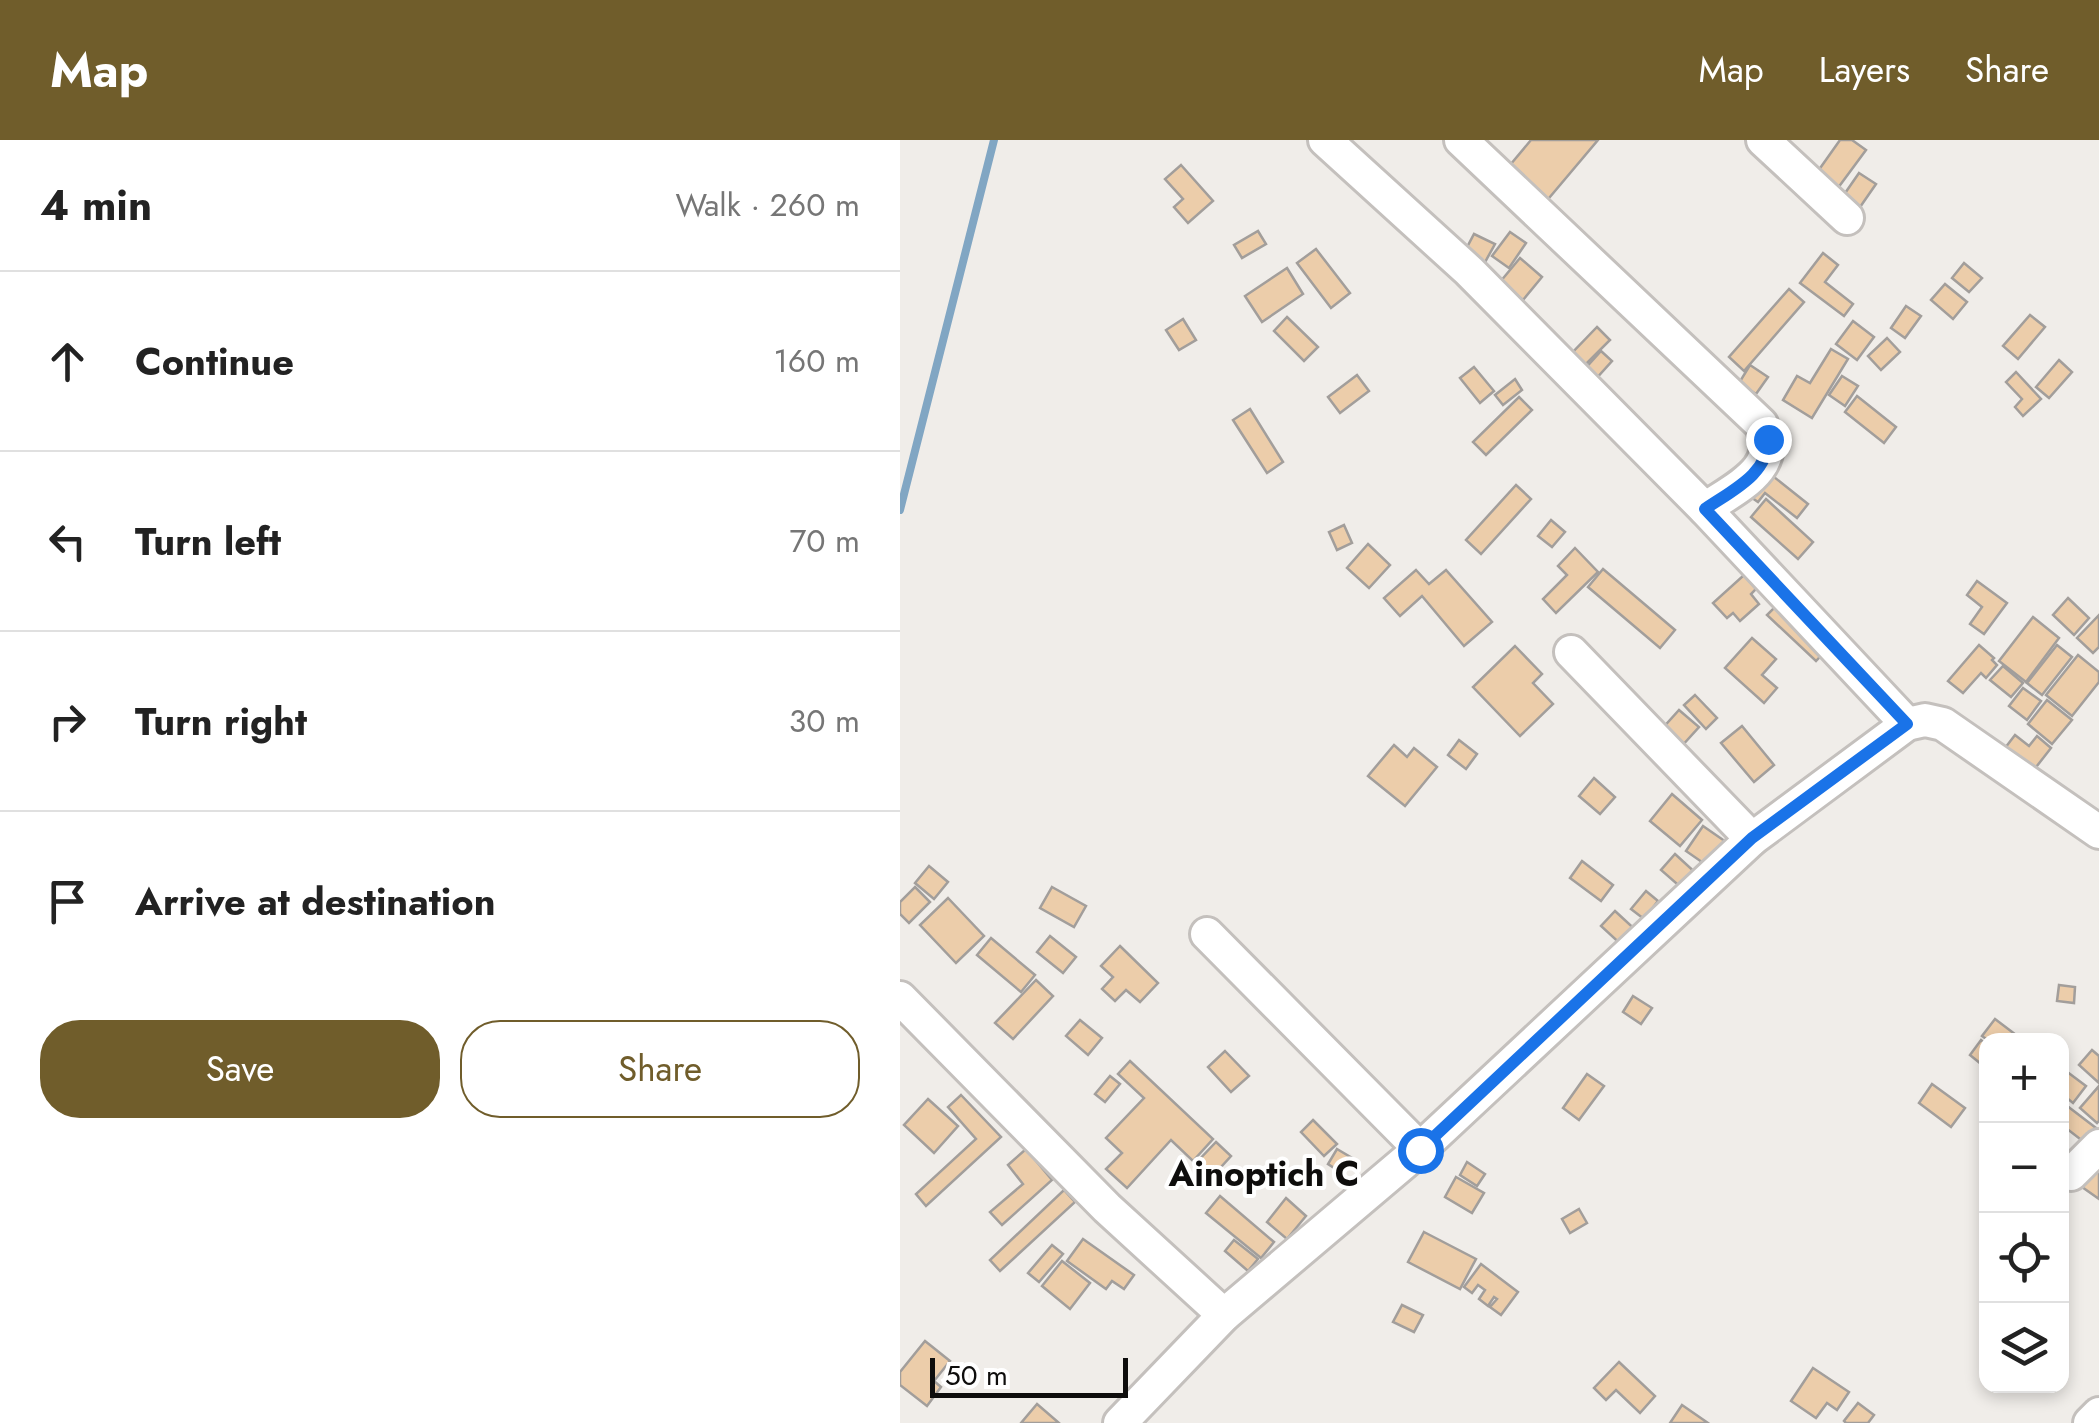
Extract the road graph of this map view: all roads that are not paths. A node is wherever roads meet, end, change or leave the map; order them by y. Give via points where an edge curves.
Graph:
1 (1326, 140) edge
2 (1461, 140) edge
3 (1763, 140) edge
4 (1847, 218) dead end
5 (1705, 509) junction
6 (1571, 652) dead end
7 (1907, 724) junction
8 (2099, 832) edge
9 (1752, 838) junction
10 (1207, 934) dead end
11 (900, 998) edge
12 (2099, 1146) edge
13 (1420, 1150) junction
14 (2071, 1174) dead end
15 (1224, 1315) junction
16 (2099, 1414) edge
17 (1128, 1421) edge
18 (2090, 1423) edge

1 - 5 street via 1468,271
2 - 5 street via 1761,424 1769,454 1756,473
3 - 4 street
5 - 7 street
6 - 9 street
7 - 8 street via 1943,724
7 - 9 street
9 - 13 street
10 - 13 street
11 - 15 street via 1107,1208
12 - 14 street
13 - 15 street
15 - 17 street
16 - 18 street

